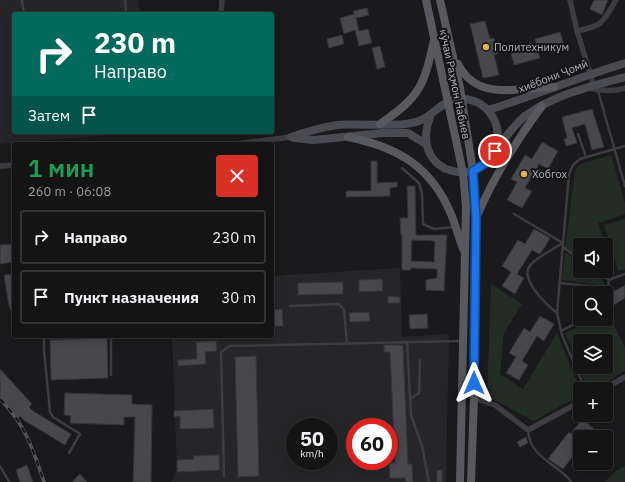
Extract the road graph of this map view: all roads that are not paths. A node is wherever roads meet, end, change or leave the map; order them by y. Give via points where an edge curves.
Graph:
1 (22, 0) edge
2 (125, 0) edge
3 (222, 0) edge
4 (426, 0) edge
5 (440, 0) edge
6 (570, 0) edge
7 (616, 0) edge
8 (24, 12) edge
9 (126, 12) edge
10 (220, 12) edge
11 (577, 31) junction
12 (434, 37) junction
13 (453, 54) junction
14 (625, 63) edge
15 (589, 74) junction
16 (625, 77) edge
17 (554, 87) junction
18 (593, 88) junction
19 (625, 88) edge
20 (461, 99) junction
21 (448, 101) junction
22 (542, 106) junction
23 (488, 110) junction
24 (430, 116) junction
25 (380, 124) junction
26 (578, 134) dead end
27 (291, 137) junction
28 (348, 137) junction
29 (251, 142) edge
30 (426, 144) junction
31 (625, 146) edge
32 (615, 149) junction
33 (495, 151) junction
34 (586, 157) junction
35 (12, 164) edge
36 (0, 166) edge
37 (402, 168) dead end
38 (473, 171) junction
39 (463, 173) junction
40 (625, 186) edge
41 (514, 214) dead end
42 (476, 219) junction
43 (455, 226) junction
44 (563, 243) junction
45 (562, 247) junction
46 (465, 253) junction
47 (573, 255) edge
48 (465, 263) junction
49 (474, 263) junction
50 (625, 274) edge
51 (606, 278) edge
52 (609, 280) junction
53 (560, 283) junction
54 (290, 306) dead end
55 (558, 313) junction
56 (573, 325) edge
57 (561, 331) junction
58 (44, 338) edge
59 (111, 338) edge
60 (463, 341) junction
61 (407, 342) junction
62 (347, 344) junction
63 (420, 360) dead end
64 (111, 375) dead end
65 (625, 377) edge
66 (581, 382) edge
67 (613, 384) edge
68 (474, 398) junction
69 (410, 399) junction
70 (573, 406) edge
71 (528, 430) junction
72 (69, 453) dead end
73 (0, 466) edge
74 (224, 476) dead end
75 (8, 482) edge
76 (429, 482) edge
77 (460, 482) edge
78 (471, 482) edge
79 (571, 482) edge

1 - 8 lane
2 - 9 lane
3 - 10 street
4 - 12 main road, кӯчаи Раҳмон Набиев
5 - 13 main road, кӯчаи Раҳмон Набиев
6 - 11 street
7 - 11 street via 604,20 595,28
11 - 15 street
12 - 21 main road, кӯчаи Раҳмон Набиев
12 - 25 main road via 424,79 416,94 404,108
13 - 17 main road via 462,73 485,88 504,92
13 - 20 main road, кӯчаи Раҳмон Набиев
14 - 15 main road, хиёбони Ҷомӣ
15 - 17 main road, хиёбони Ҷомӣ
15 - 18 street
16 - 18 main road, хиёбони Ҷомӣ
17 - 23 main road, хиёбони Ҷомӣ
18 - 19 street via 617,91
18 - 22 main road, хиёбони Ҷомӣ
18 - 32 lane
20 - 21 main road
20 - 23 main road via 475,101
20 - 38 main road, кӯчаи Раҳмон Набиев
21 - 24 main road
21 - 39 main road, кӯчаи Раҳмон Набиев
22 - 33 main road, хиёбони Ҷомӣ via 524,117
22 - 42 main road via 501,166
23 - 33 main road via 496,121 498,136
24 - 25 main road via 410,124
24 - 30 main road via 425,130
25 - 27 main road via 338,126
26 - 34 lane
27 - 28 main road via 314,140
27 - 29 street
28 - 30 main road via 408,133
28 - 43 main road via 367,141 406,157 425,172 441,192
30 - 39 main road via 433,159 446,169
31 - 32 lane
32 - 34 lane
32 - 40 lane
33 - 38 main road, хиёбони Ҷомӣ via 486,163
34 - 44 lane via 573,165 569,174
35 - 36 street
37 - 43 lane via 419,183 423,224 434,229
38 - 39 main road
38 - 42 main road, кӯчаи Раҳмон Набиев
39 - 46 main road, кӯчаи Раҳмон Набиев via 466,206
41 - 44 lane
42 - 49 main road
43 - 46 main road
44 - 45 lane
44 - 55 lane via 532,262 528,268 528,274 542,300
45 - 47 lane
45 - 53 lane
46 - 48 main road, кӯчаи Раҳмон Набиев
48 - 49 main road
48 - 60 main road, кӯчаи Раҳмон Набиев
49 - 68 main road
50 - 52 lane
51 - 52 lane
52 - 53 lane via 608,288
53 - 55 lane
54 - 62 lane via 339,304 344,310
55 - 57 lane
56 - 57 lane
57 - 66 lane
58 - 72 lane via 50,412 53,417 80,434
59 - 64 lane
60 - 61 lane
60 - 77 main road, кӯчаи Раҳмон Набиев
61 - 62 lane
61 - 69 lane
62 - 74 lane via 230,346 221,352
63 - 69 lane via 419,393
65 - 67 street
68 - 71 street via 495,405
68 - 78 main road
69 - 76 lane via 412,419 422,446
70 - 71 street
71 - 79 lane via 528,437 542,458
73 - 75 lane

